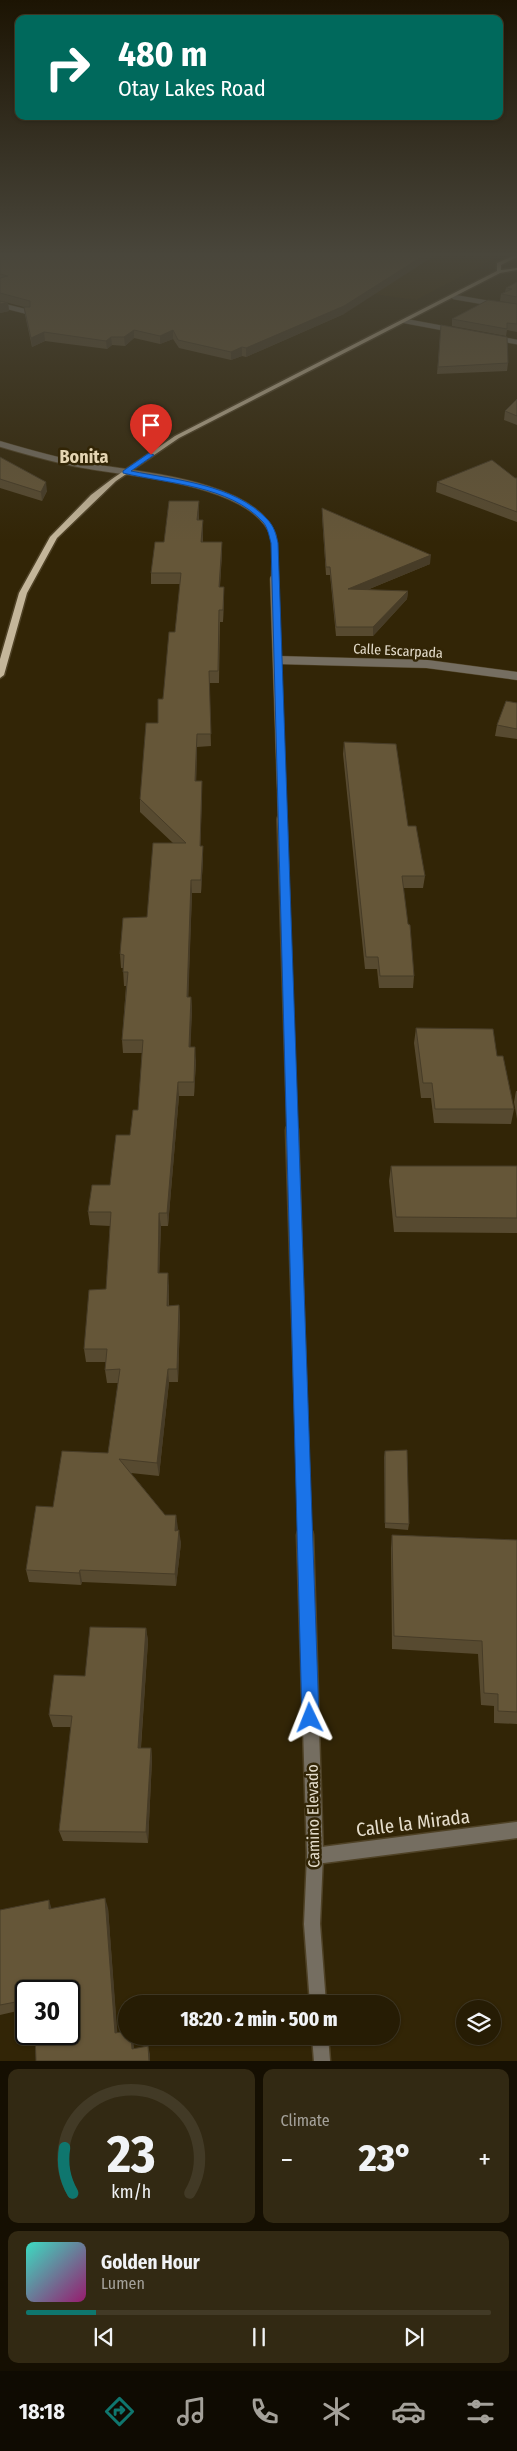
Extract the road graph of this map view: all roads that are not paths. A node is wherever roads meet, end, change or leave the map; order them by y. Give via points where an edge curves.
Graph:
1 (347, 350) edge
2 (0, 444) edge
3 (125, 472) junction
4 (278, 660) junction
5 (0, 675) edge
6 (517, 676) edge
7 (517, 1830) edge
8 (315, 1856) junction
9 (317, 1995) edge
10 (321, 2045) edge
11 (322, 2061) edge

1 - 3 main road via 177,438
2 - 3 street, Camino Elevado via 75,464
3 - 4 street, Camino Elevado via 213,490 247,506 270,527 275,543
3 - 5 main road via 54,537 23,593
4 - 6 street, Calle Escarpada via 383,660
4 - 8 street, Camino Elevado
7 - 8 street, Calle la Mirada
8 - 9 street, Camino Elevado via 312,1924
10 - 11 street

